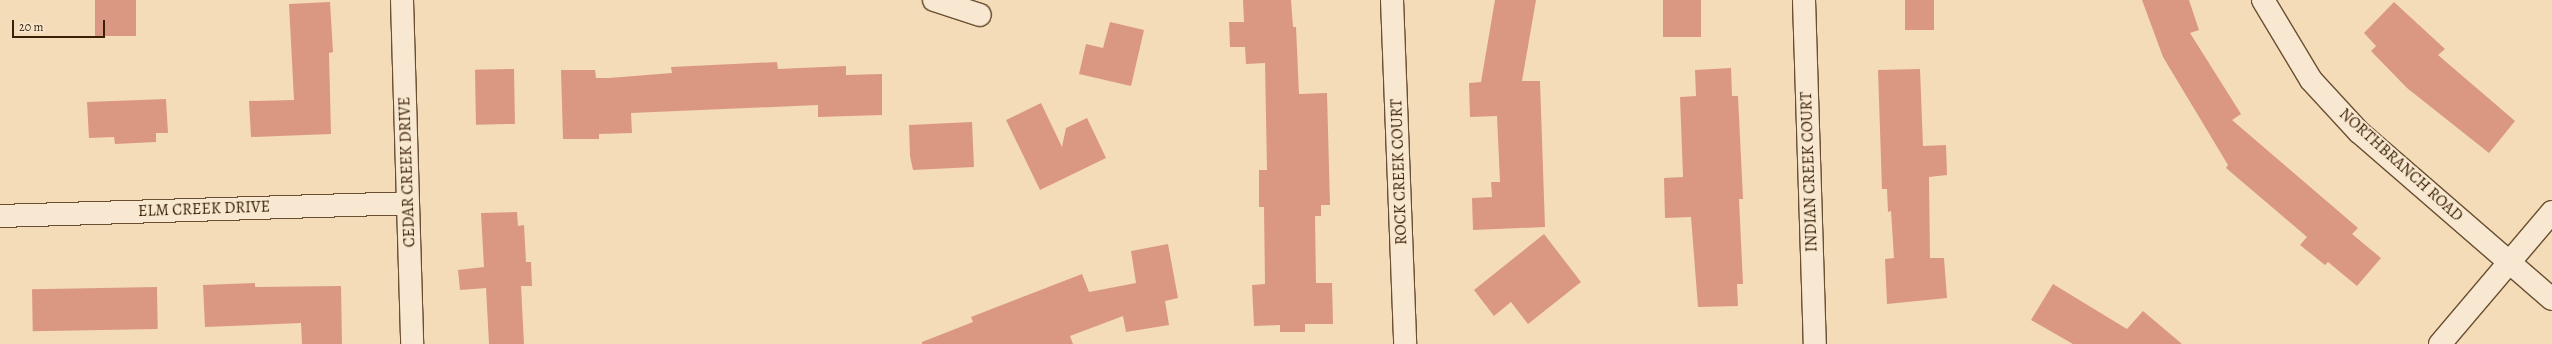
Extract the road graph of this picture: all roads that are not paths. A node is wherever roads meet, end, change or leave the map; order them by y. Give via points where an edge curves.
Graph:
1 (402, 0) edge
2 (934, 0) edge
3 (1392, 0) edge
4 (1804, 0) edge
5 (2264, 0) edge
6 (980, 15) dead end
7 (408, 203) junction
8 (2552, 212) edge
9 (0, 216) edge
10 (2509, 261) junction
11 (2552, 299) edge
12 (412, 344) edge
13 (1405, 344) edge
14 (1815, 344) edge
15 (2440, 344) edge

1 - 7 street, CEDAR CREEK DRIVE
2 - 6 street
3 - 13 street, ROCK CREEK COURT
4 - 14 street, INDIAN CREEK COURT
5 - 10 street, NORTHBRANCH ROAD via 2312,80 2359,132
7 - 9 street, ELM CREEK DRIVE
7 - 12 street, CEDAR CREEK DRIVE
8 - 10 street
10 - 11 street, NORTHBRANCH ROAD
10 - 15 street

